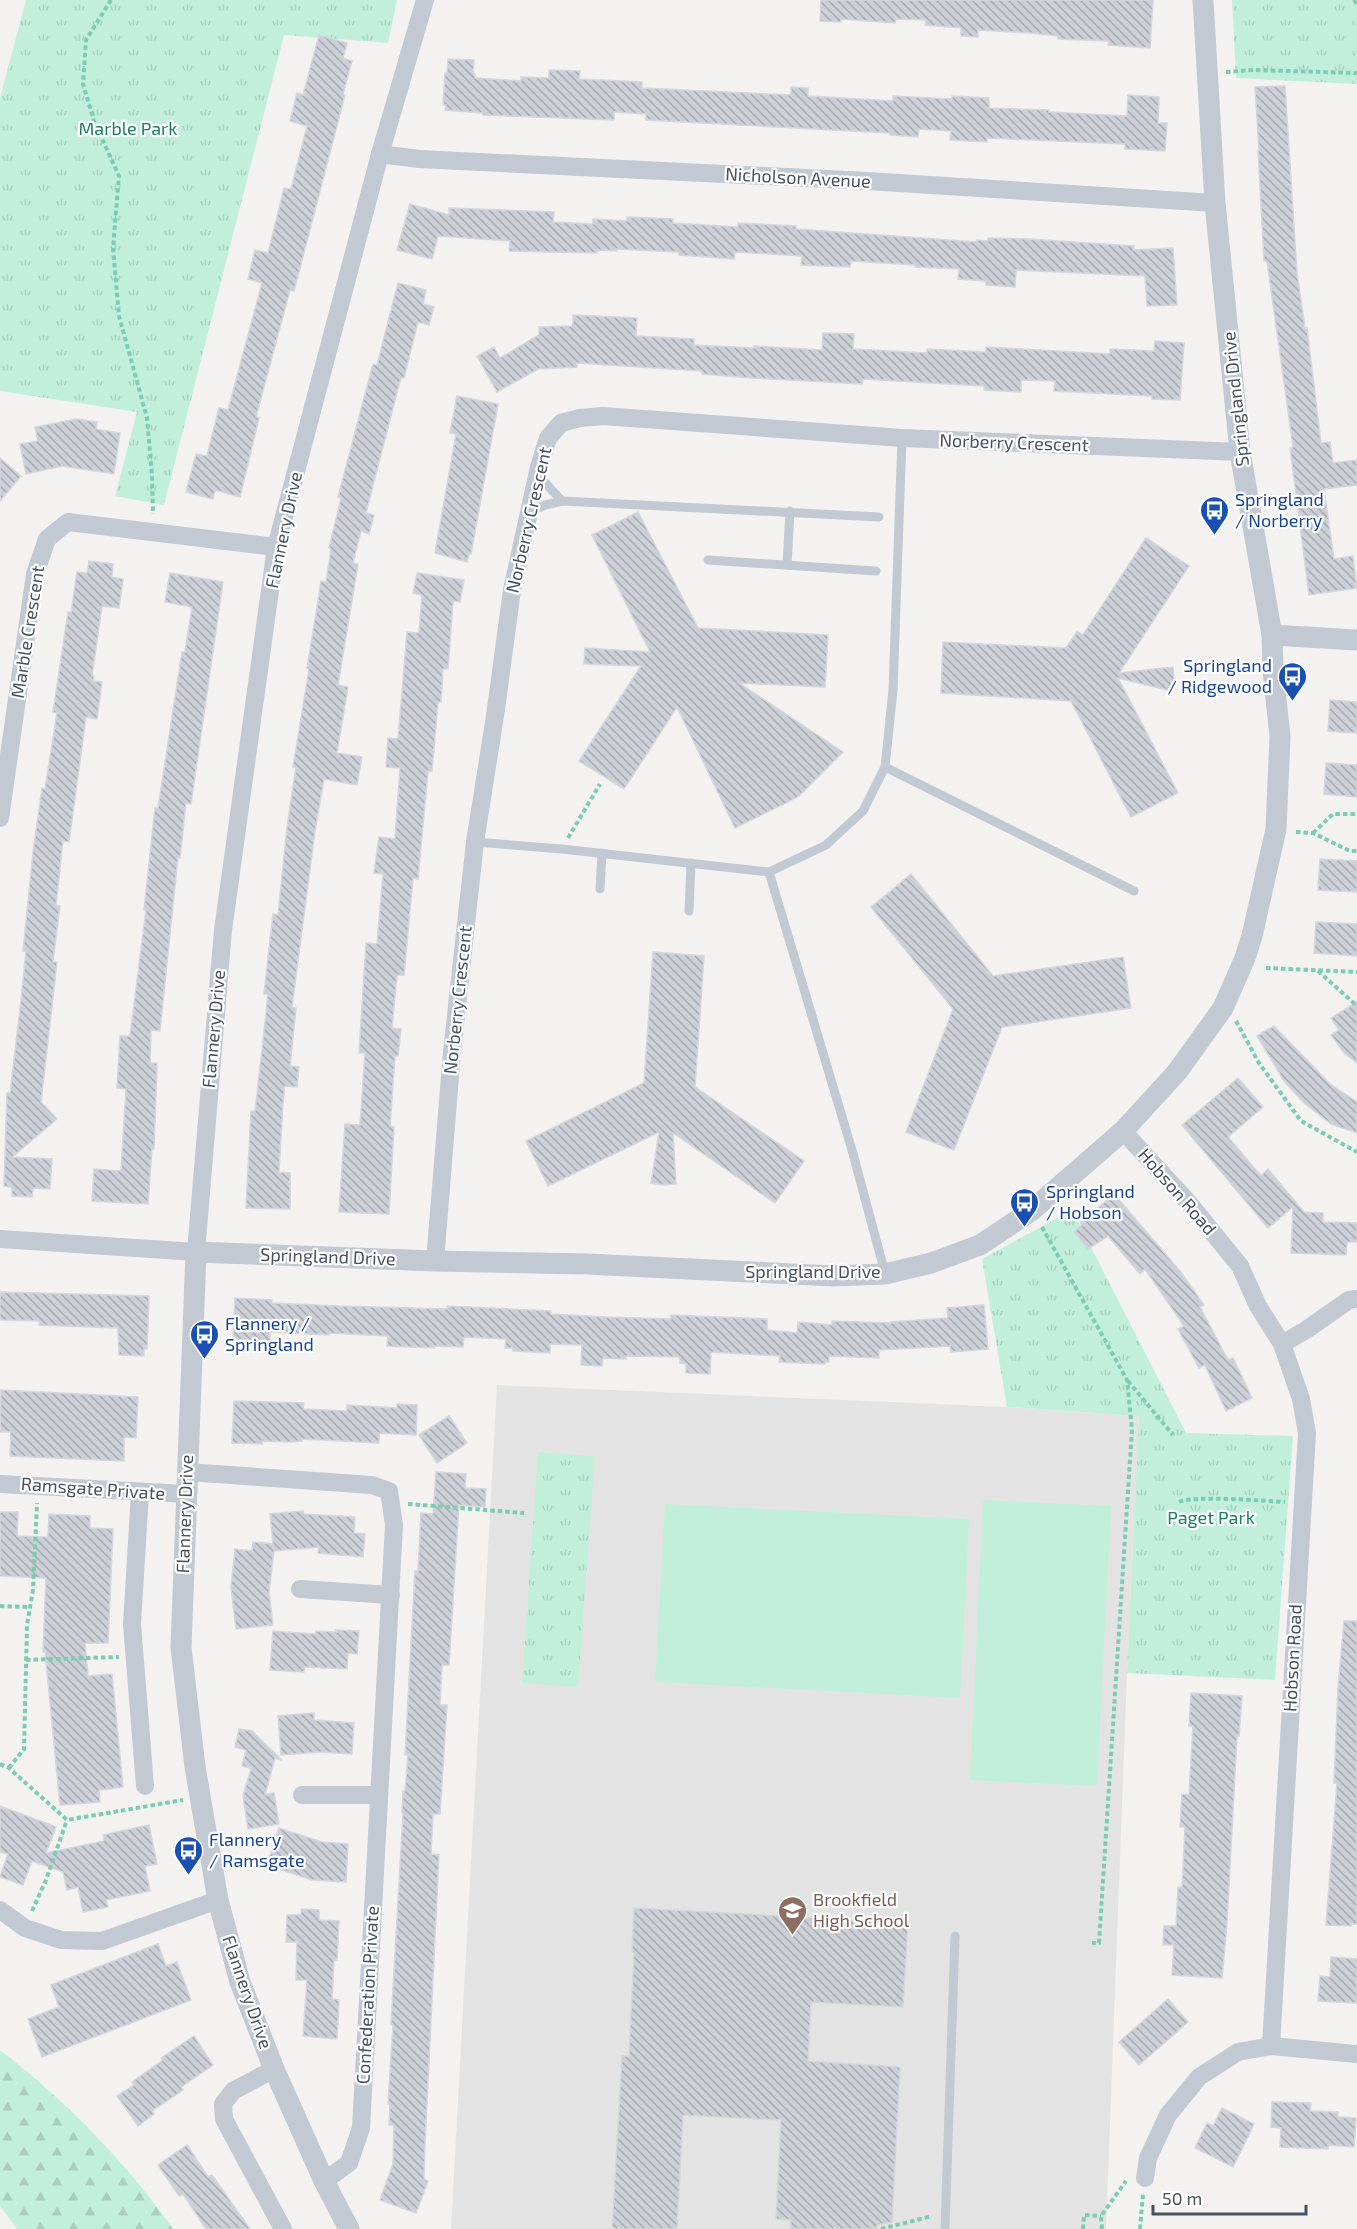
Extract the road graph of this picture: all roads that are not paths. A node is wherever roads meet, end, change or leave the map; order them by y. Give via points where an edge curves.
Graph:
1 (425, 0) edge
2 (1203, 0) edge
3 (380, 154) junction
4 (1215, 203) junction
5 (902, 438) junction
6 (1240, 452) junction
7 (537, 474) junction
8 (562, 501) junction
9 (790, 511) junction
10 (529, 513) junction
11 (879, 517) dead end
12 (276, 548) junction
13 (708, 560) dead end
14 (787, 565) junction
15 (876, 572) dead end
16 (1272, 635) junction
17 (1357, 640) edge
18 (885, 767) junction
19 (0, 818) edge
20 (475, 842) junction
21 (602, 853) junction
22 (691, 863) junction
23 (770, 872) junction
24 (600, 889) dead end
25 (1134, 891) dead end
26 (689, 911) dead end
27 (1123, 1131) junction
28 (0, 1239) edge
29 (196, 1252) junction
30 (435, 1262) junction
31 (885, 1274) junction
32 (1357, 1299) edge
33 (1282, 1344) junction
34 (187, 1472) junction
35 (0, 1484) edge
36 (140, 1493) junction
37 (186, 1494) junction
38 (300, 1589) dead end
39 (391, 1595) junction
40 (145, 1786) dead end
41 (302, 1795) dead end
42 (380, 1795) junction
43 (218, 1900) junction
44 (0, 1910) edge
45 (955, 1936) dead end
46 (1271, 2046) junction
47 (1357, 2054) edge
48 (274, 2069) junction
49 (1145, 2178) road end
50 (324, 2181) junction
51 (283, 2229) edge
52 (349, 2229) edge
53 (945, 2229) edge

1 - 3 street, Flannery Drive
2 - 4 street, Springland Drive
3 - 4 street, Nicholson Avenue
3 - 12 street, Flannery Drive
4 - 6 street, Springland Drive
5 - 6 street, Norberry Crescent
5 - 7 street, Norberry Crescent via 603,416 580,418 561,423 548,438
5 - 18 lane via 892,690
6 - 16 street, Springland Drive
7 - 8 lane
7 - 10 street, Norberry Crescent
8 - 9 lane
8 - 10 lane
9 - 11 lane
9 - 14 lane
10 - 20 street, Norberry Crescent via 512,590
12 - 19 street, Marble Crescent via 68,522 47,539 35,574
12 - 29 street, Flannery Drive via 223,930
13 - 14 lane
14 - 15 lane
16 - 17 street
16 - 27 street, Springland Drive via 1280,737 1276,829 1252,936 1223,1008 1182,1065
18 - 23 lane via 863,811 837,835 826,845
18 - 25 lane
20 - 21 lane
20 - 30 street, Norberry Crescent
21 - 22 lane
21 - 24 lane
22 - 23 lane
22 - 26 lane
23 - 31 lane
27 - 31 street, Springland Drive via 1031,1211 980,1245
27 - 33 street, Hobson Road via 1240,1266 1258,1306
28 - 29 street, Springland Drive
29 - 30 street, Springland Drive
29 - 34 street, Flannery Drive
30 - 31 street, Springland Drive via 587,1264 833,1276
32 - 33 street via 1349,1300
33 - 46 street, Hobson Road via 1301,1399 1307,1433
34 - 37 street, Flannery Drive
34 - 39 street, Confederation Private via 372,1485 389,1491 394,1525
35 - 36 street, Ramsgate Private
36 - 37 street, Ramsgate Private
36 - 40 street via 132,1624
37 - 43 street, Flannery Drive via 181,1647 195,1767
38 - 39 street
39 - 42 street, Confederation Private
41 - 42 street
42 - 50 street, Confederation Private via 361,2128 349,2163
43 - 44 street via 102,1941 61,1940 25,1928
43 - 48 street, Flannery Drive via 240,1982
45 - 53 lane
46 - 47 street
46 - 49 street via 1238,2052 1199,2077 1168,2115 1148,2158
48 - 50 street, Flannery Drive
48 - 51 street, Flannery Drive via 233,2091 223,2104 224,2119
50 - 52 street, Flannery Drive

